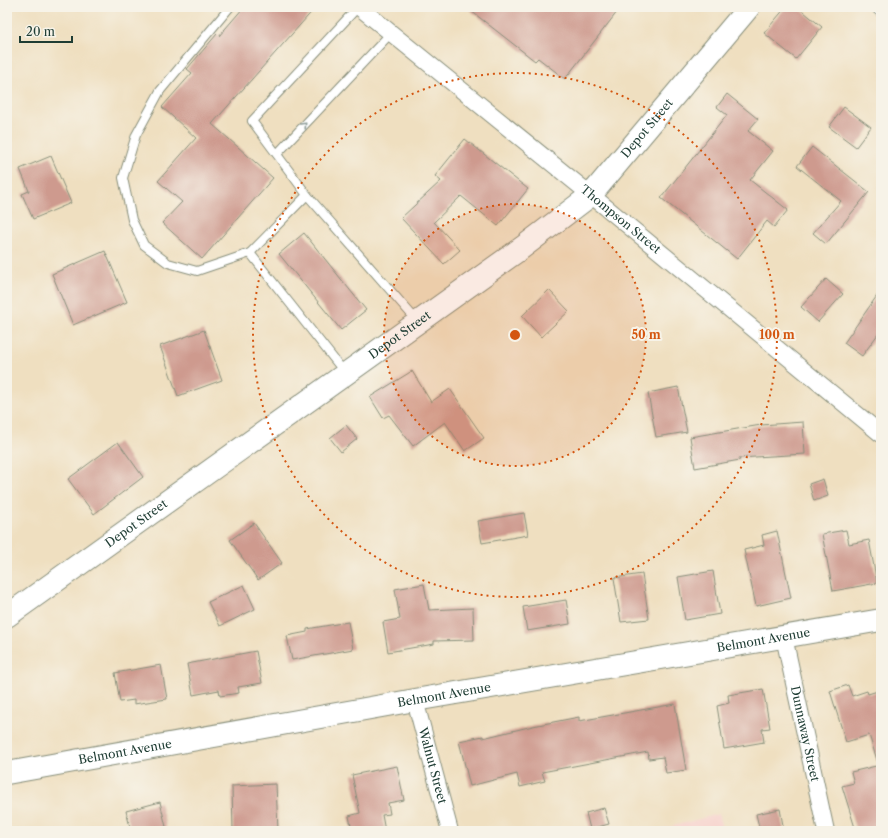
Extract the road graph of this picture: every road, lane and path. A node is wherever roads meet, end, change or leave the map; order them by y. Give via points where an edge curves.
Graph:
1 (230, 7) edge
2 (358, 7) edge
3 (749, 7) edge
4 (391, 33) junction
5 (277, 154) junction
6 (307, 195) junction
7 (591, 195) junction
8 (250, 253) junction
9 (418, 322) junction
10 (345, 374) junction
11 (881, 434) edge
12 (7, 616) edge
13 (881, 620) edge
14 (784, 637) junction
15 (415, 700) junction
16 (7, 773) edge
17 (450, 831) edge
18 (826, 831) edge

1 - 8 lane via 160,91 136,135 123,178 132,220 144,245 168,263 197,271
2 - 4 street, Thompson Street
2 - 5 lane via 252,121
3 - 7 main road, Depot Street
5 -> 4 lane
4 - 7 street, Thompson Street
5 - 6 lane
6 - 8 lane
6 - 9 lane
7 - 9 main road, Depot Street via 524,247
7 - 11 street, Thompson Street
8 - 10 lane
9 - 10 main road, Depot Street
10 - 12 main road, Depot Street
13 - 14 main road, Belmont Avenue
14 - 15 main road, Belmont Avenue
14 - 18 street, Dunnaway Street
15 - 16 main road, Belmont Avenue
15 - 17 street, Walnut Street

